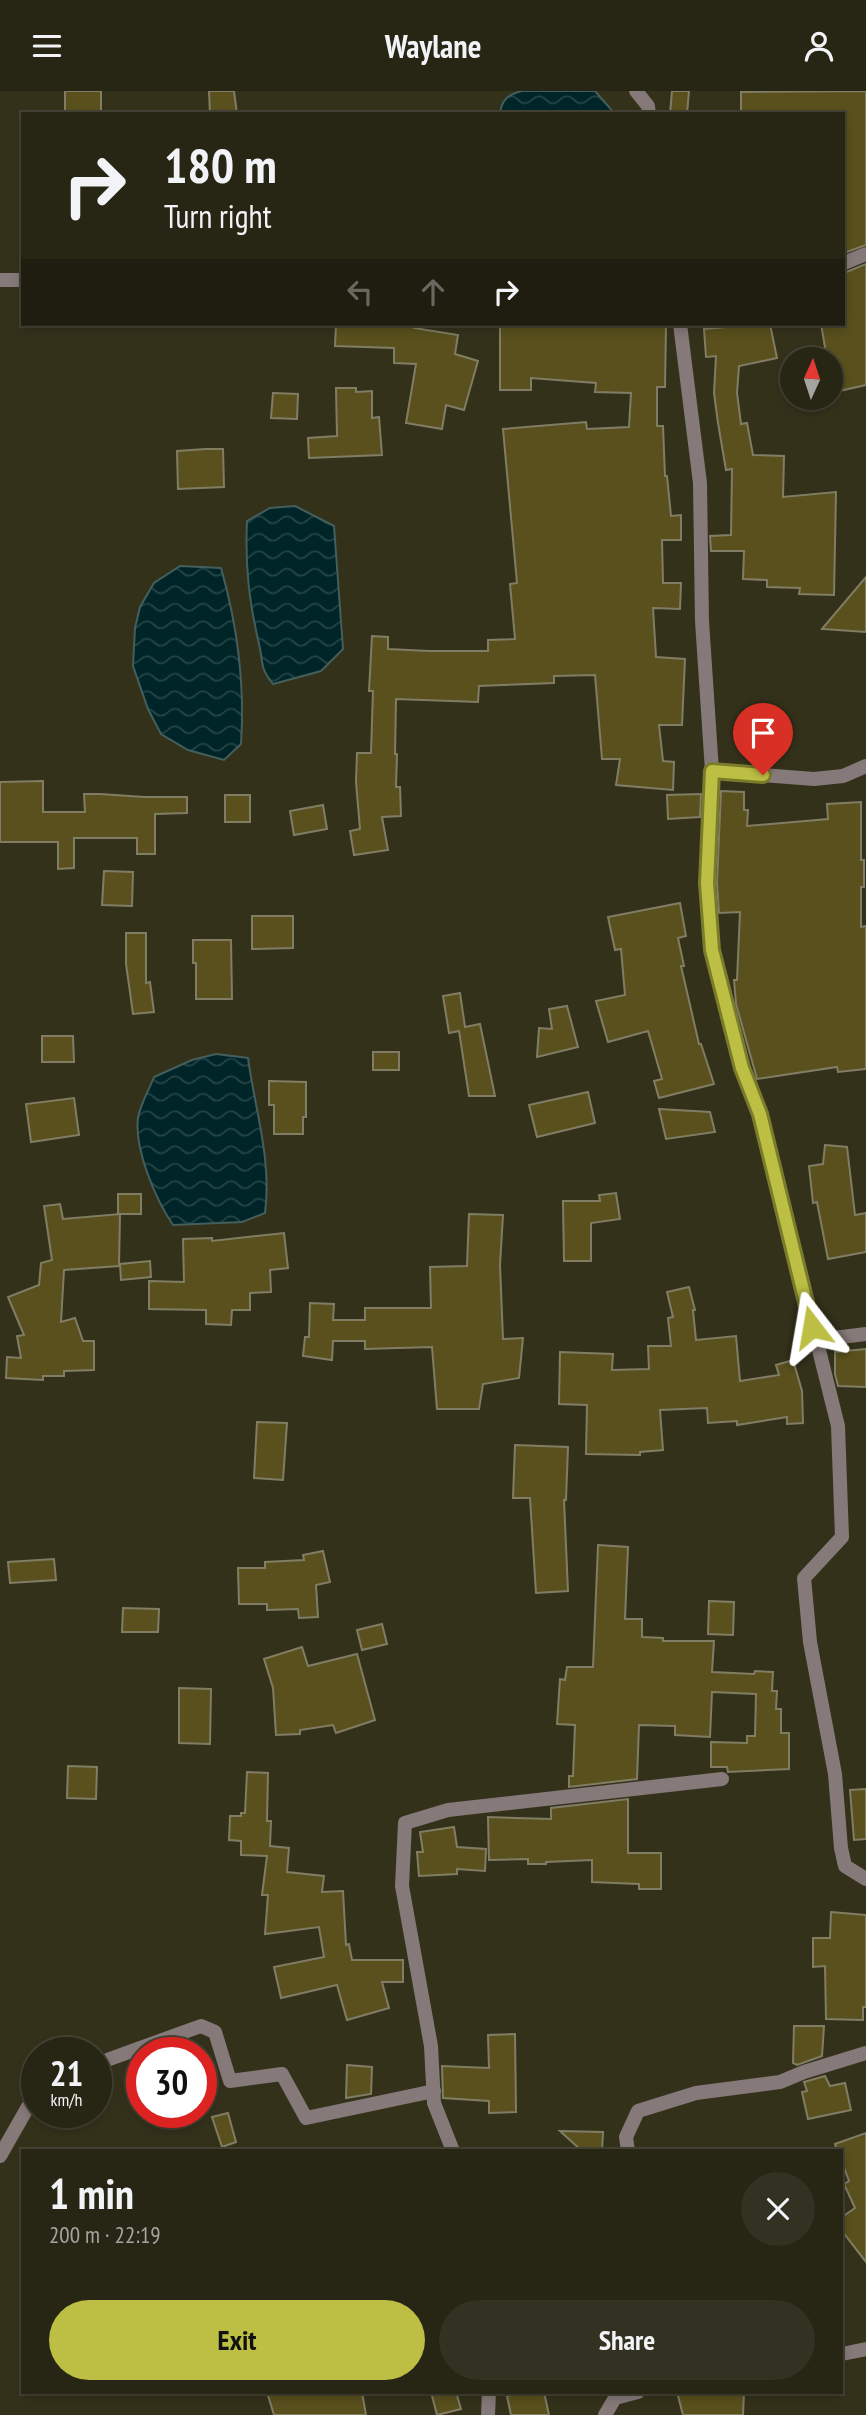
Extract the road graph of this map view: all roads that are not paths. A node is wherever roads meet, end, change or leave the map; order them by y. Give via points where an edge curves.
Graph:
1 (636, 91) edge
2 (649, 112) edge
3 (866, 254) edge
4 (845, 263) edge
5 (0, 280) edge
6 (21, 280) edge
7 (680, 326) edge
8 (866, 766) edge
9 (712, 771) junction
10 (866, 1334) edge
11 (818, 1340) junction
12 (722, 1779) dead end
13 (866, 1879) edge
14 (866, 2053) edge
15 (112, 2058) edge
16 (434, 2091) junction
17 (21, 2119) edge
18 (452, 2149) edge
19 (628, 2149) edge
20 (0, 2156) edge
21 (866, 2349) edge
22 (843, 2354) edge
23 (489, 2394) edge
24 (630, 2394) edge
25 (488, 2415) edge
26 (605, 2415) edge

1 - 2 street
3 - 4 street
5 - 6 street
7 - 9 street via 700,483 702,621
8 - 9 street via 843,776 814,779
9 - 11 street via 707,883 712,950
10 - 11 street
11 - 13 street via 838,1426 842,1537 804,1578 835,1774 841,1848 845,1866
12 - 16 street via 448,1810 405,1823 402,1887 431,2046
14 - 19 street via 780,2082 696,2093 638,2111 626,2137
15 - 16 street via 201,2026 215,2032 230,2081 282,2074 306,2118
16 - 18 street via 434,2103
17 - 20 street
21 - 22 street
23 - 25 street
24 - 26 street via 615,2398

